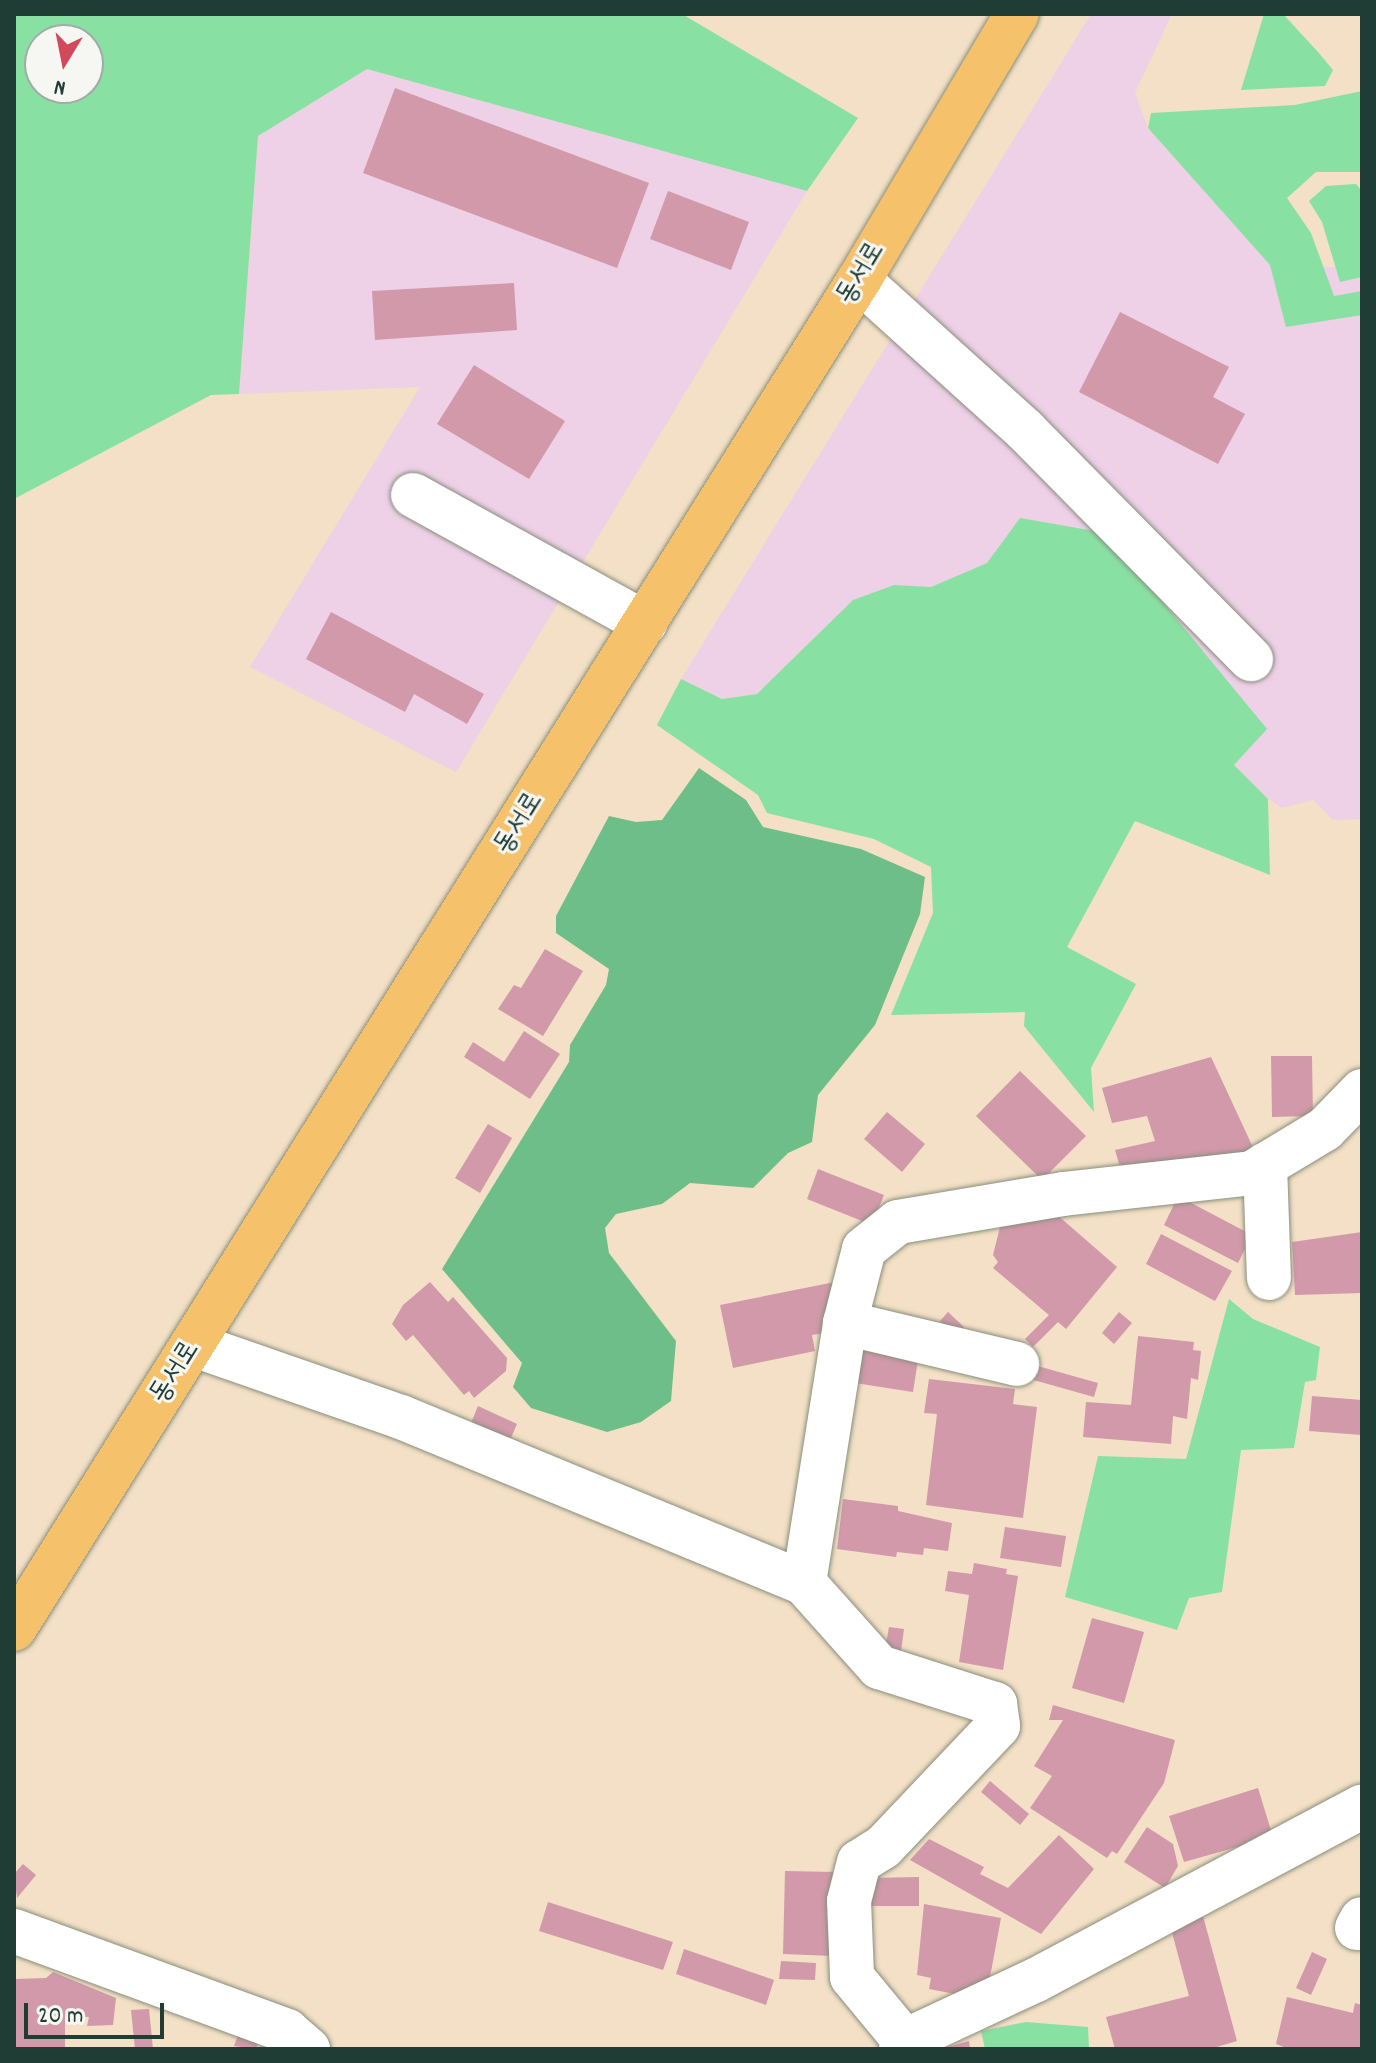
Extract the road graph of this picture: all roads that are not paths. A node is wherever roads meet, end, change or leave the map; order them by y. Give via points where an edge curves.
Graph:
1 (1017, 14) edge
2 (859, 280) junction
3 (413, 495) dead end
4 (645, 623) junction
5 (1251, 659) dead end
6 (1362, 1091) edge
7 (1265, 1165) junction
8 (1269, 1278) dead end
9 (845, 1323) junction
10 (194, 1345) junction
11 (1017, 1364) dead end
12 (804, 1583) junction
13 (14, 1629) edge
14 (1362, 1807) edge
15 (14, 1931) edge
16 (903, 2045) edge
17 (308, 2049) edge

1 - 2 main road, 동서로
2 - 4 main road, 동서로
2 - 5 street via 1025,430
3 - 4 street
4 - 10 main road, 동서로
6 - 7 street via 1325,1129
7 - 8 street
7 - 9 street via 1252,1173 1063,1194 898,1222 864,1249
9 - 11 street
9 - 12 street
10 - 12 street via 401,1417
10 - 13 main road, 동서로
12 - 16 street via 879,1667 995,1704 998,1726 883,1847 859,1862 849,1901 852,1977
14 - 16 street
15 - 17 street via 287,2031

